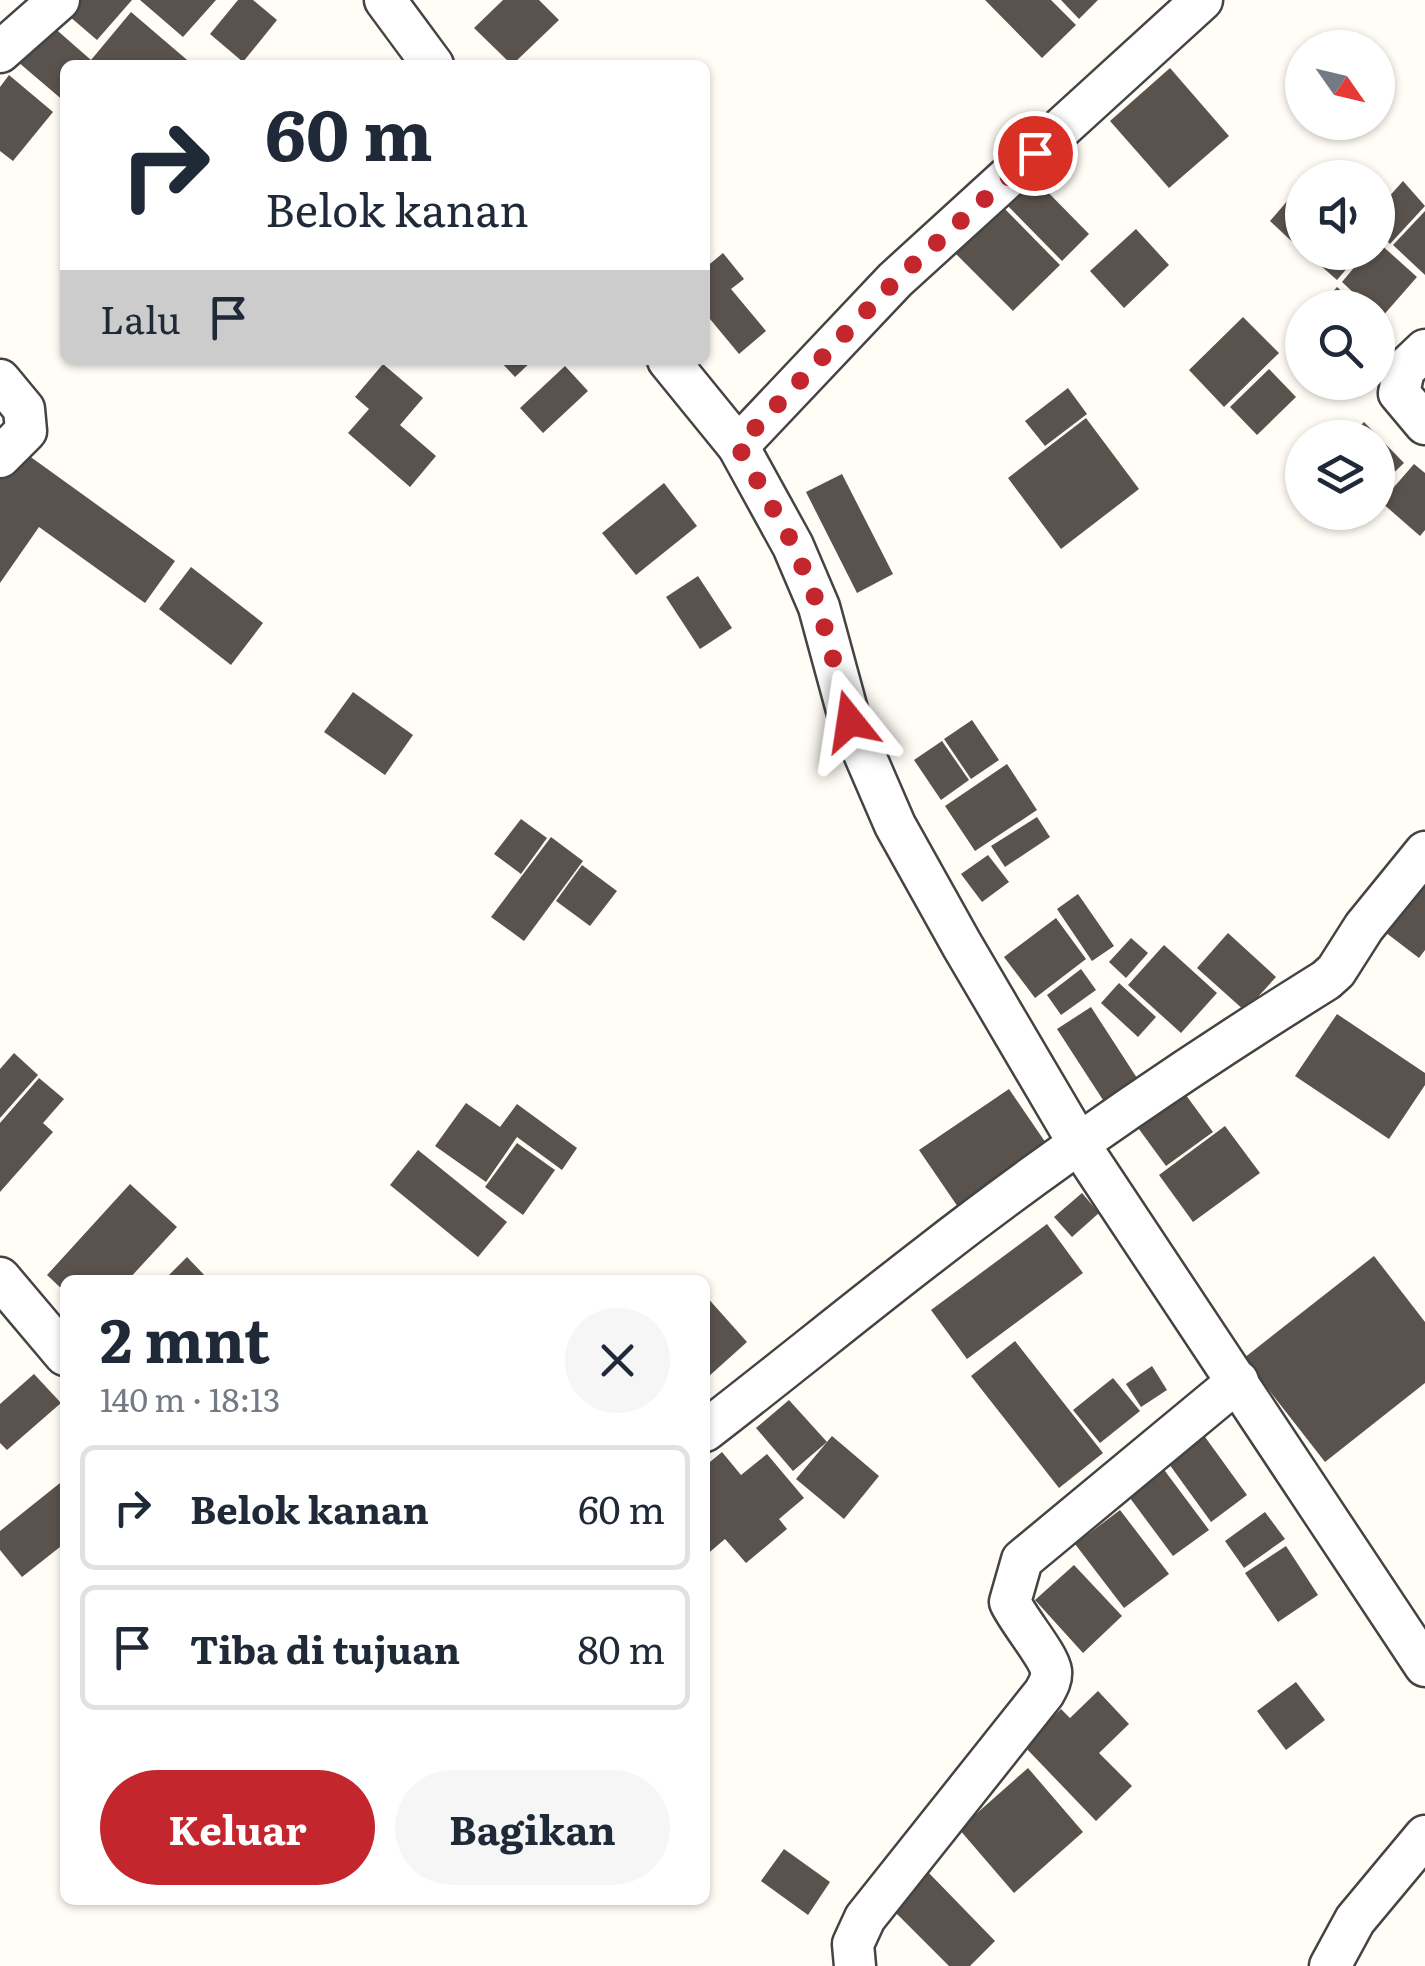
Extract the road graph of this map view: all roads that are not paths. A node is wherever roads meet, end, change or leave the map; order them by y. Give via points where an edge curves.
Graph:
1 (59, 0) edge
2 (385, 0) edge
3 (1202, 0) edge
4 (0, 52) edge
5 (429, 60) edge
6 (1425, 350) edge
7 (672, 365) edge
8 (0, 380) edge
9 (1425, 424) edge
10 (738, 446) junction
11 (0, 457) edge
12 (1425, 852) edge
13 (1079, 1144) junction
14 (0, 1278) edge
15 (60, 1349) edge
16 (1238, 1382) junction
17 (710, 1427) edge
18 (1425, 1666) edge
19 (1425, 1836) edge
20 (855, 1966) edge
21 (1330, 1966) edge

1 - 4 street
2 - 5 street
3 - 10 street via 896,280
6 - 9 street via 1399,383 1403,401
7 - 10 street
8 - 11 street via 24,409 26,431
10 - 13 street via 794,546 819,607 850,721 895,825
12 - 13 street via 1326,980
13 - 16 street
13 - 17 street
14 - 15 street
16 - 18 street
16 - 20 street via 1022,1560 1010,1602 1052,1675 1044,1694 865,1918 853,1944
19 - 21 street via 1355,1920

